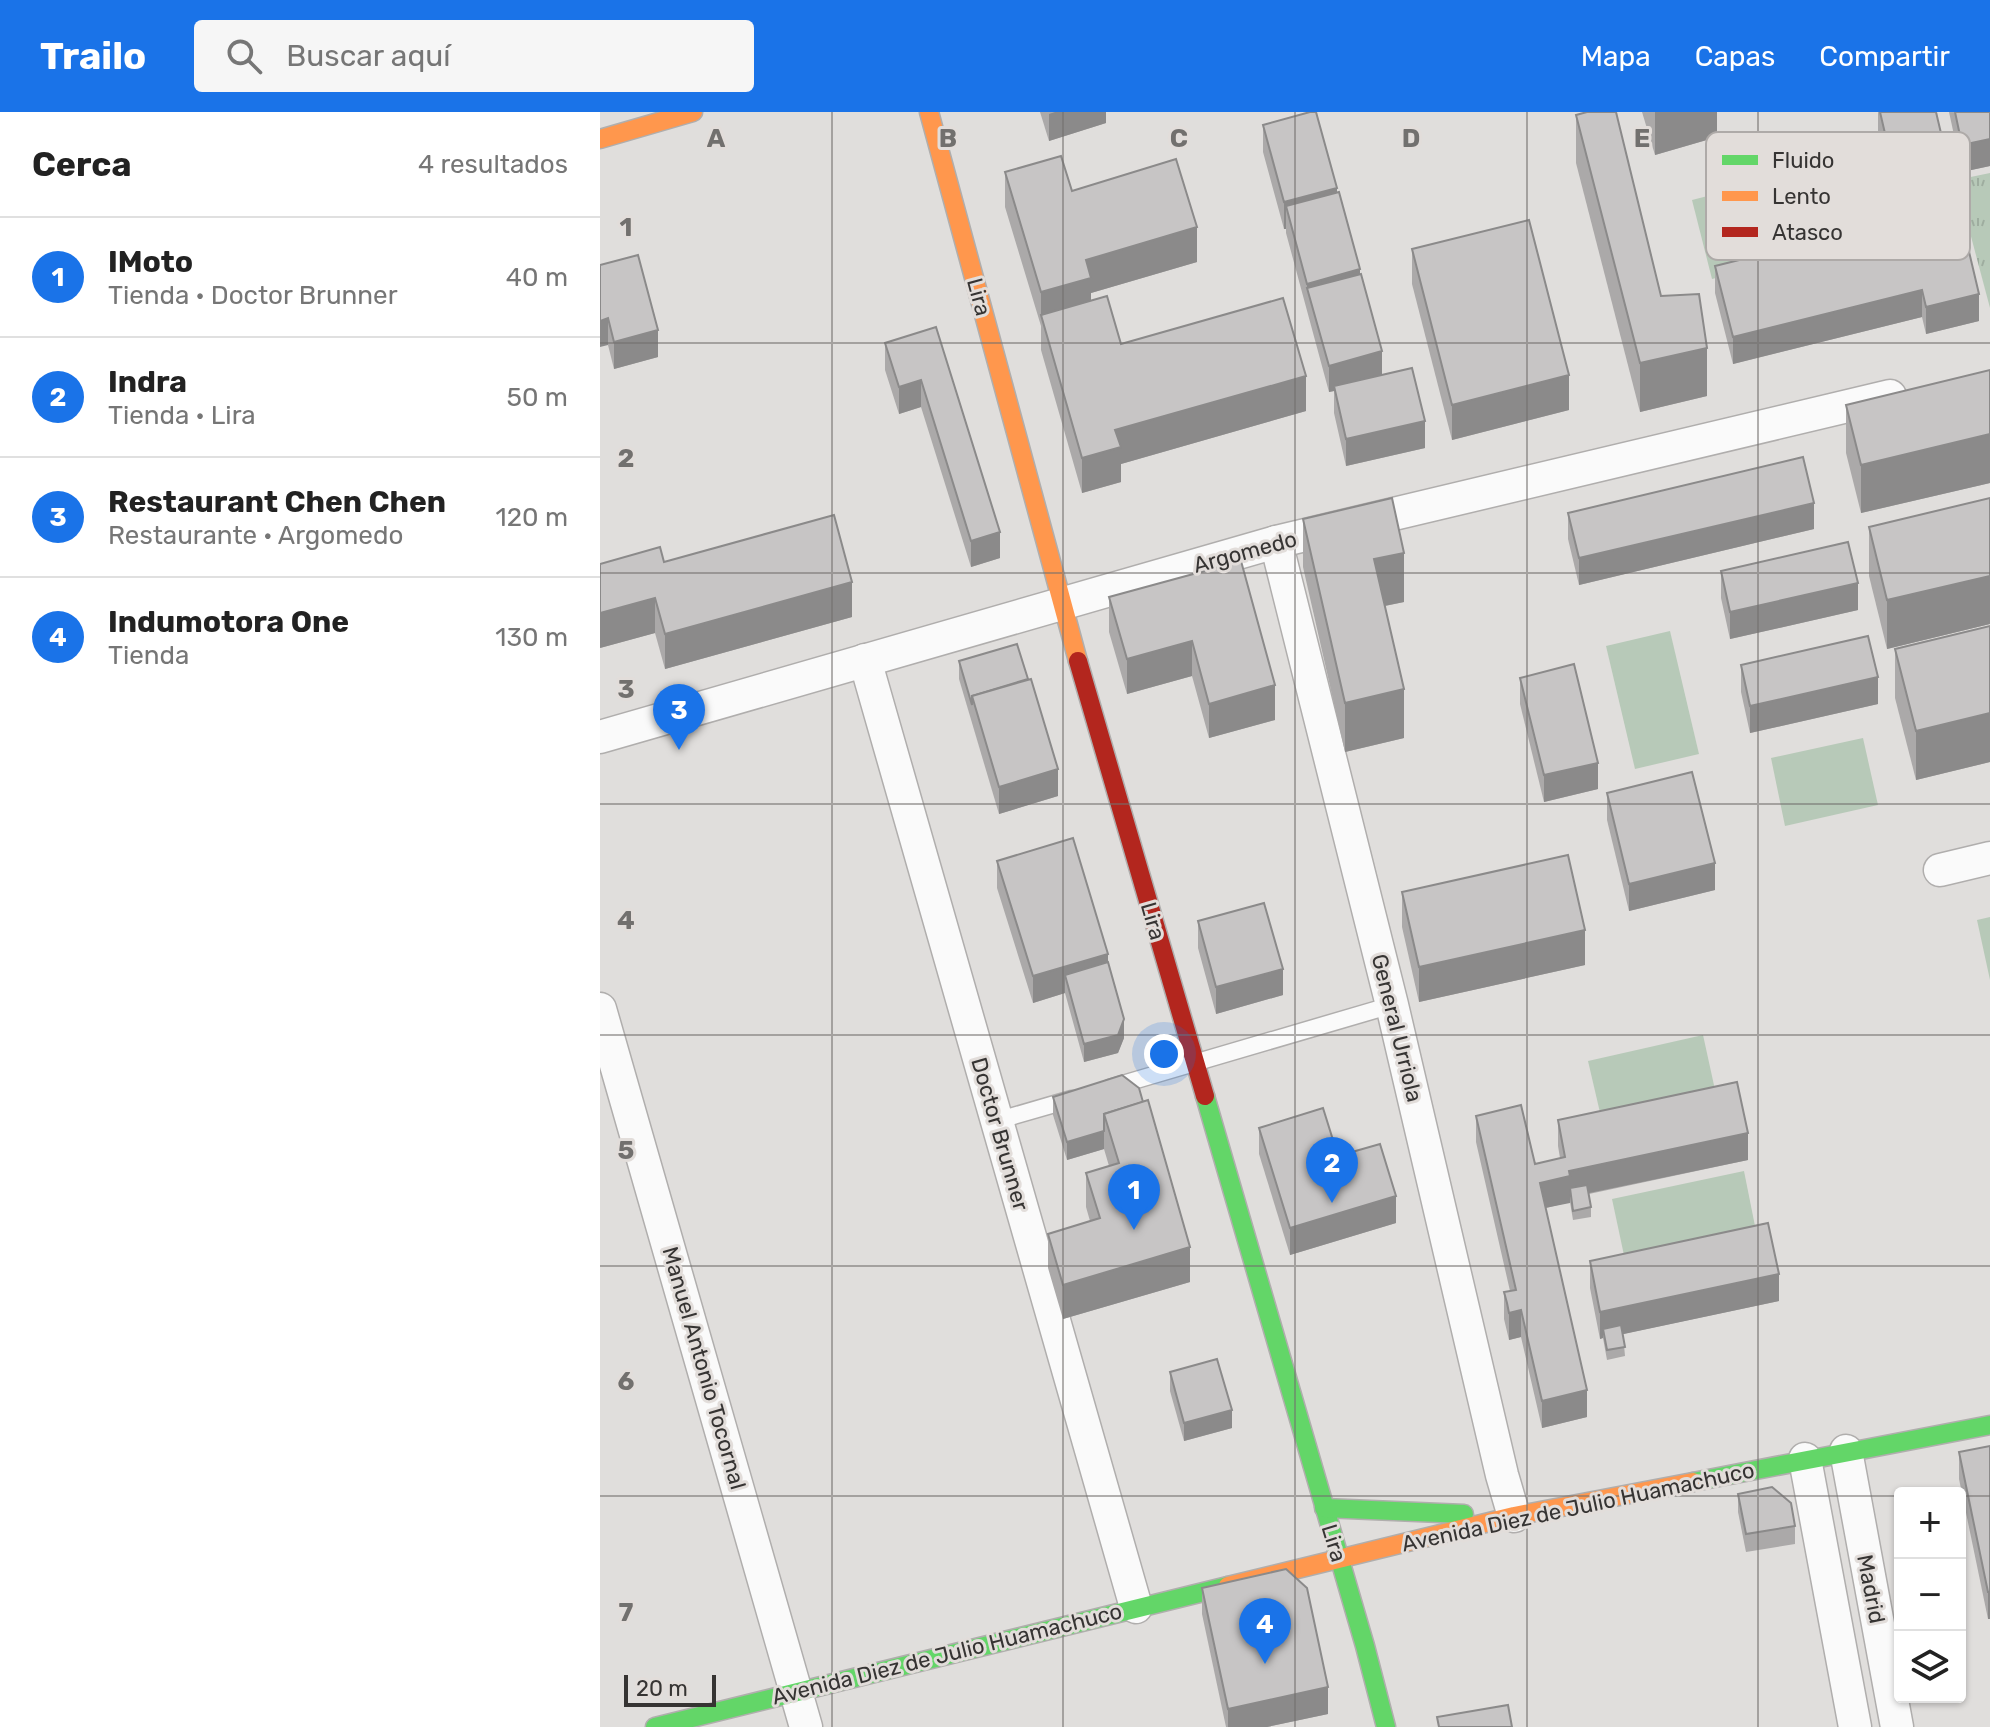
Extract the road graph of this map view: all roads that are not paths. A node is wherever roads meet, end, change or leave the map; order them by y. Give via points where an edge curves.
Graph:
1 (693, 112) edge
2 (929, 112) edge
3 (600, 139) edge
4 (1912, 390) edge
5 (1276, 542) junction
6 (1061, 603) junction
7 (865, 660) junction
8 (600, 737) edge
9 (1990, 858) edge
10 (1940, 870) dead end
11 (1392, 1005) junction
12 (600, 1009) edge
13 (1195, 1063) junction
14 (996, 1121) junction
15 (1990, 1425) edge
16 (1846, 1451) junction
17 (1805, 1459) junction
18 (1324, 1508) junction
19 (1514, 1516) junction
20 (1339, 1559) junction
21 (1136, 1607) junction
22 (798, 1691) junction
23 (655, 1727) edge
24 (806, 1727) edge
25 (1386, 1727) edge
26 (1855, 1727) edge
27 (1897, 1727) edge

1 - 3 main road
2 - 6 main road, Lira
4 - 5 street, Argomedo
5 - 6 street, Argomedo
5 - 11 street, General Urriola
6 - 7 street, Argomedo
6 - 13 main road, Lira
7 - 8 street, Argomedo
7 - 14 street, Doctor Brunner
9 - 10 street
11 - 13 lane
11 - 19 street, General Urriola
12 - 22 street, Manuel Antonio Tocornal
13 - 14 lane
13 - 18 main road, Lira
14 - 21 street, Doctor Brunner
15 - 16 main road, Avenida Diez de Julio Huamachuco
16 - 17 main road, Avenida Diez de Julio Huamachuco
16 - 27 street, Madrid
17 - 19 main road, Avenida Diez de Julio Huamachuco
17 - 26 street, Madrid
18 - 19 main road
18 - 20 main road, Lira
19 - 20 main road, Avenida Diez de Julio Huamachuco
20 - 21 main road, Avenida Diez de Julio Huamachuco
20 - 25 main road, Lira
21 - 22 main road, Avenida Diez de Julio Huamachuco
22 - 23 main road, Avenida Diez de Julio Huamachuco
22 - 24 street, Manuel Antonio Tocornal

